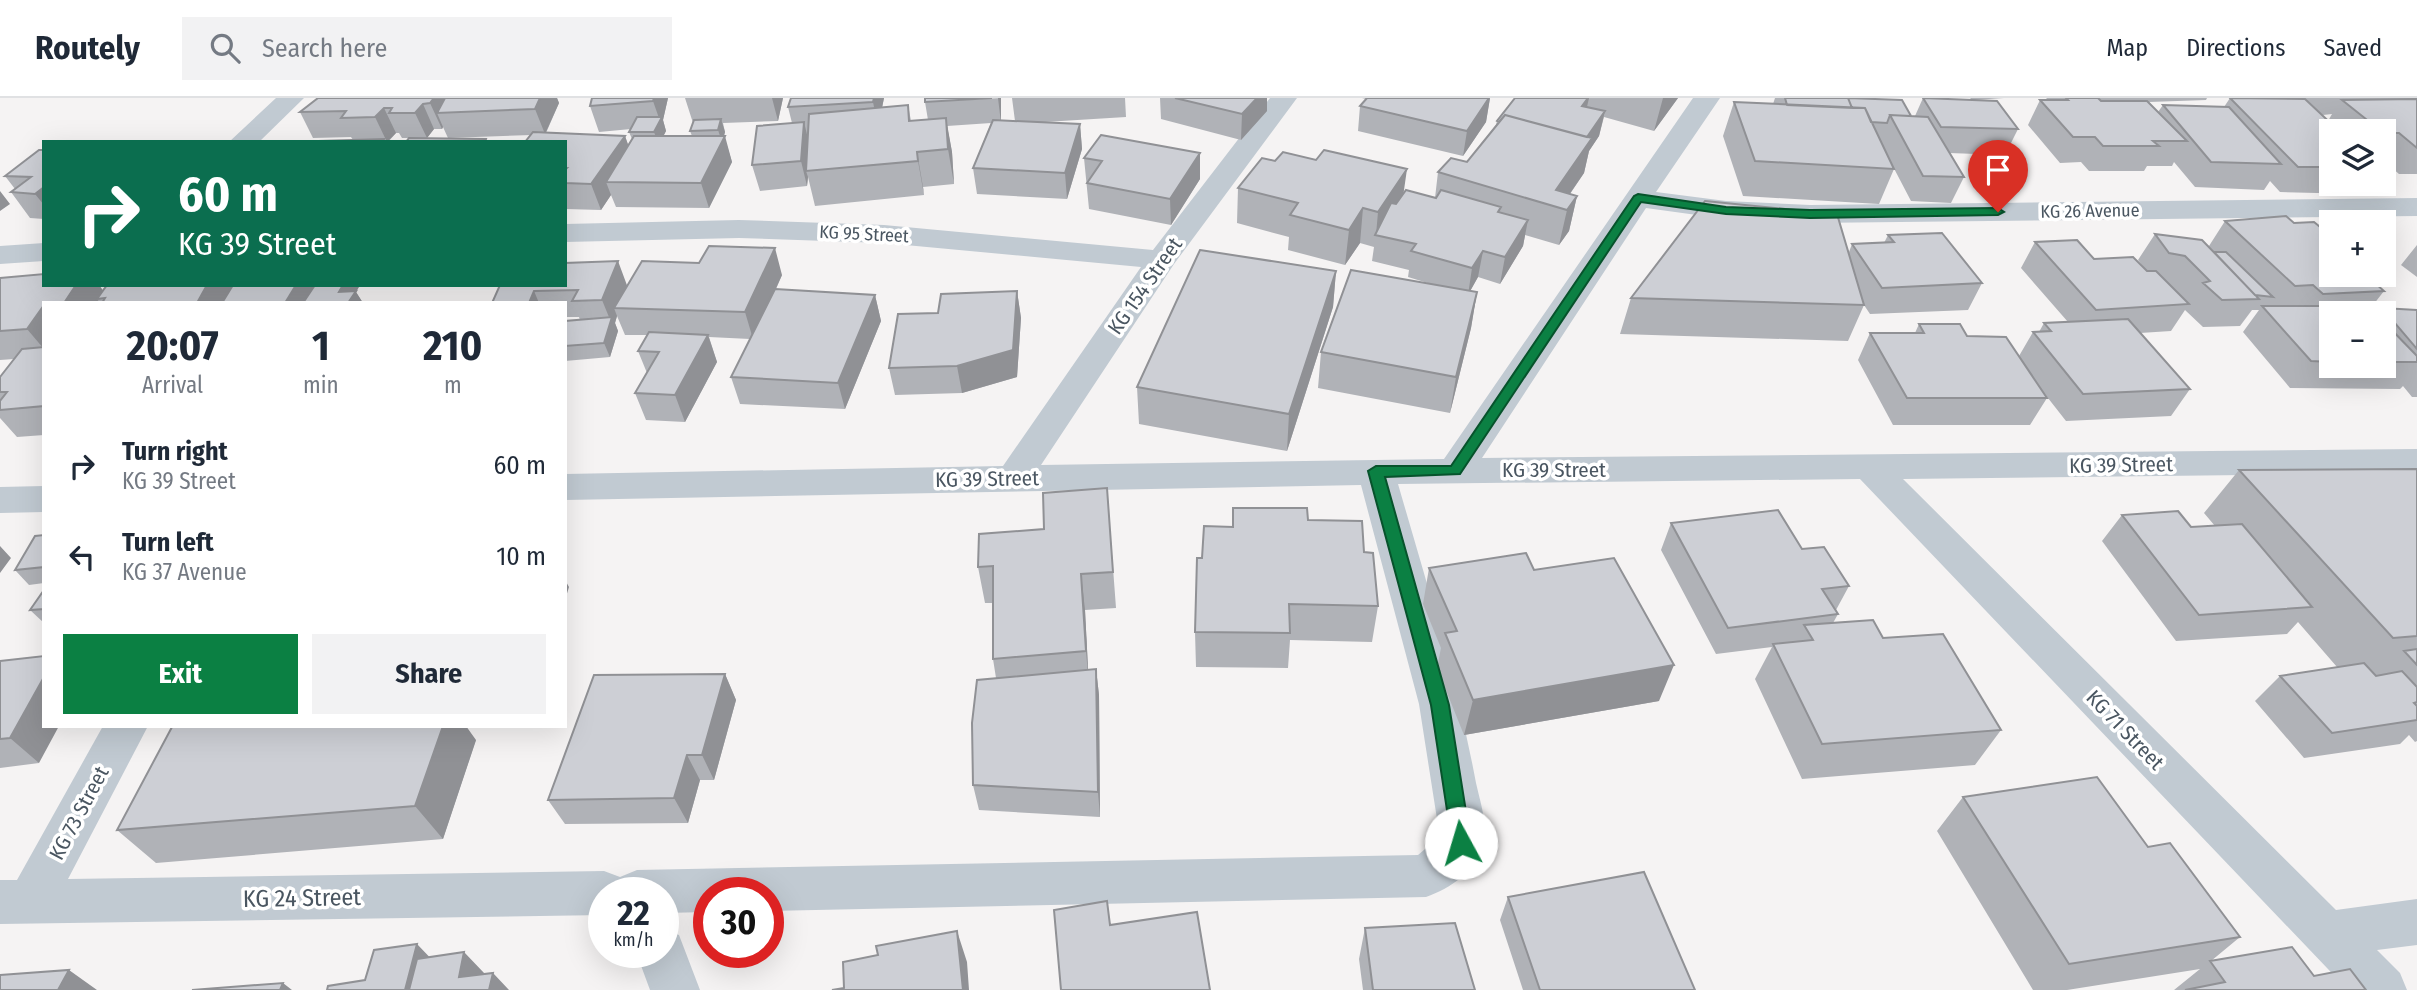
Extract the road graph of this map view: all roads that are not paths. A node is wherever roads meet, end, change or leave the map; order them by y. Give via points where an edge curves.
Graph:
1 (291, 98) edge
2 (1284, 98) edge
3 (1707, 98) edge
4 (245, 140) edge
5 (1638, 198) junction
6 (2417, 207) edge
7 (567, 233) edge
8 (42, 251) edge
9 (0, 255) edge
10 (1161, 260) junction
11 (2417, 461) edge
12 (1870, 468) junction
13 (1376, 471) junction
14 (1455, 471) junction
15 (1013, 478) junction
16 (567, 487) edge
17 (42, 499) edge
18 (0, 500) edge
19 (125, 728) edge
20 (679, 891) edge
21 (588, 893) edge
22 (16, 901) edge
23 (2417, 922) edge
24 (2324, 934) junction
25 (666, 968) edge
26 (675, 990) edge
27 (2382, 990) edge

1 - 4 street
2 - 10 street, KG 154 Street
3 - 5 street
5 - 6 street, KG 26 Avenue via 1726,210 1810,214
5 - 14 street
7 - 10 street, KG 95 Street via 739,229 884,233
8 - 9 street
10 - 15 street, KG 154 Street
11 - 12 street, KG 39 Street
12 - 14 street, KG 39 Street
12 - 24 street, KG 71 Street
13 - 14 street, KG 39 Street
13 - 15 street, KG 39 Street
13 - 20 street via 1440,705 1460,819 1461,843 1426,876
15 - 16 street, KG 39 Street
17 - 18 street
19 - 22 street, KG 73 Street
21 - 22 street, KG 24 Street
23 - 24 street
24 - 27 street, KG 71 Street
25 - 26 street

